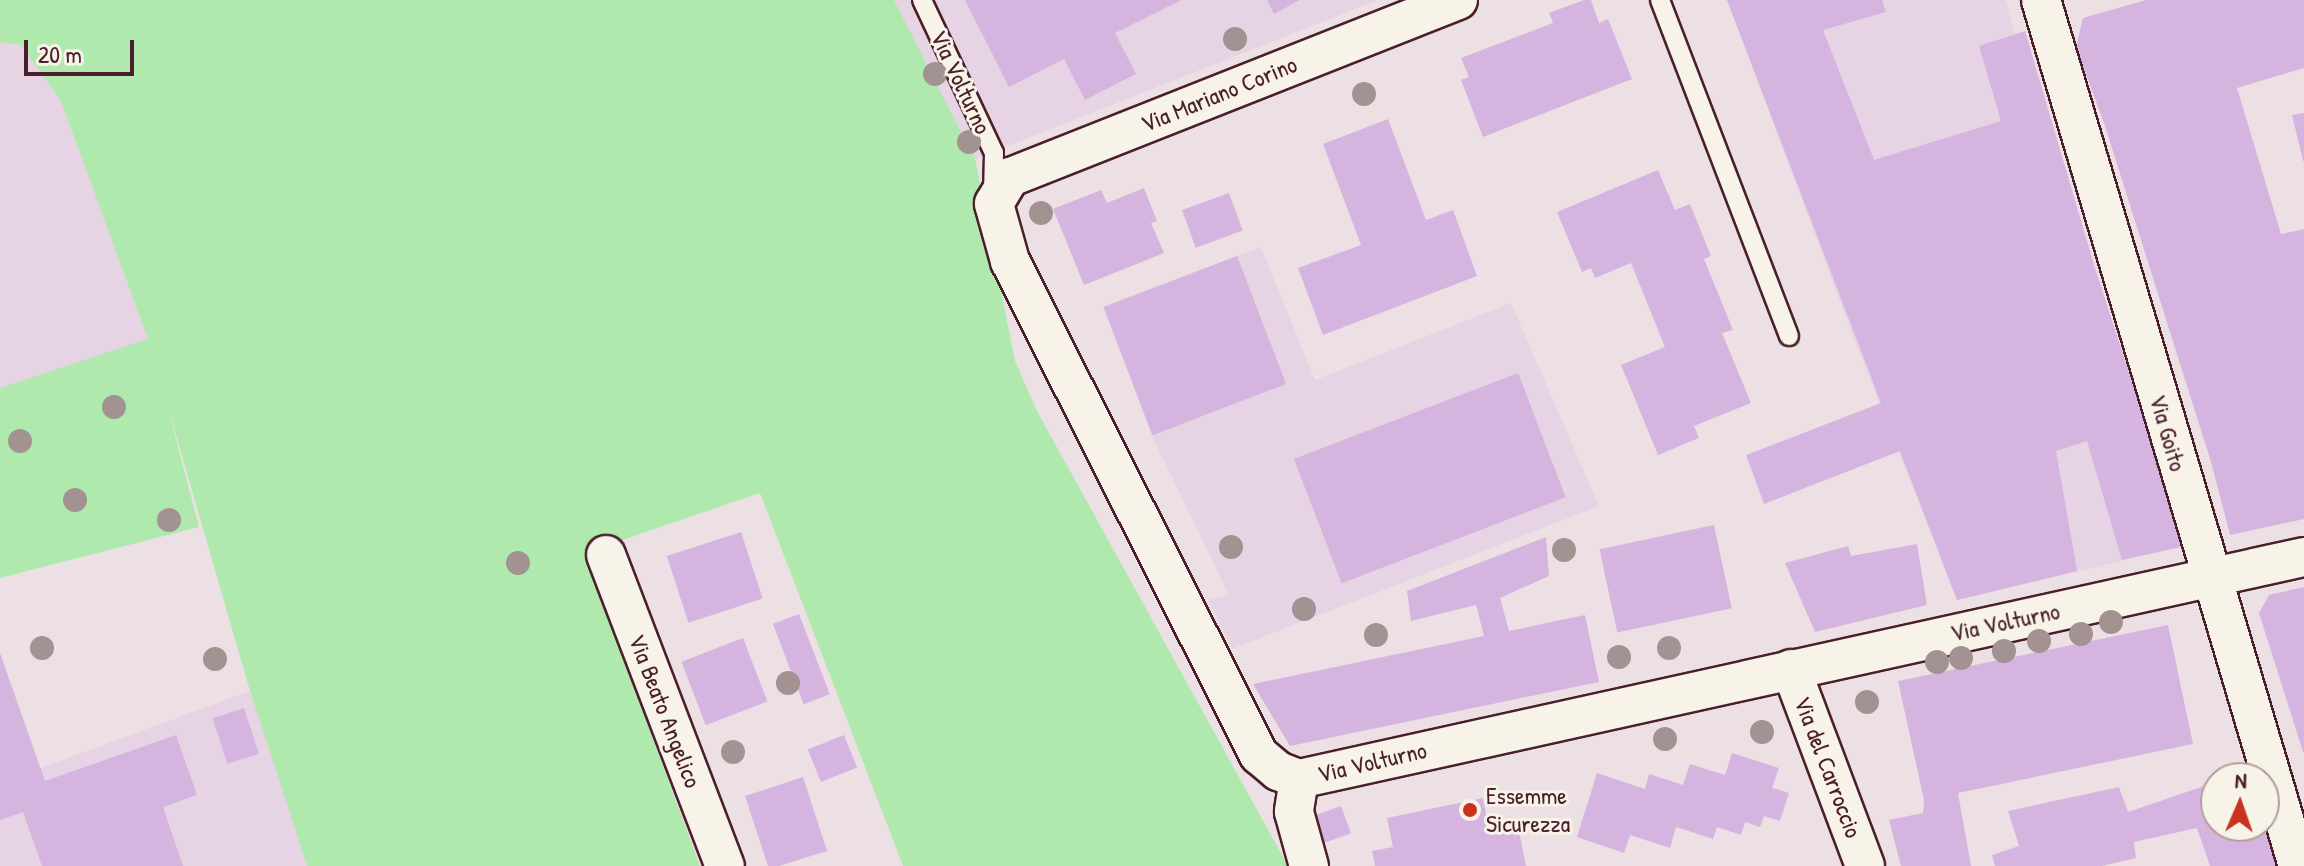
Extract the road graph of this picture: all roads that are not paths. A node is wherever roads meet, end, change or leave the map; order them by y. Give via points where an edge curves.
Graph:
1 (922, 0) edge
2 (1458, 0) edge
3 (1660, 0) edge
4 (2049, 2) edge
5 (994, 204) junction
6 (1789, 336) dead end
7 (606, 555) dead end
8 (2304, 557) edge
9 (2210, 577) junction
10 (1791, 669) junction
11 (1299, 779) junction
12 (725, 866) edge
13 (1309, 866) edge
14 (1865, 866) edge
15 (2298, 866) edge

1 - 5 lane, Via Volturno via 994,153
2 - 5 street, Via Mariano Corino via 1010,177
3 - 6 lane
4 - 9 street, Via Goito
5 - 11 street, Via Volturno via 1010,261 1259,755
7 - 12 street, Via Beato Angelico
8 - 9 street, Via Volturno
9 - 10 street, Via Volturno
9 - 15 street, Via Goito
10 - 11 street, Via Volturno
10 - 14 street, Via del Carroccio
11 - 13 street via 1294,812

